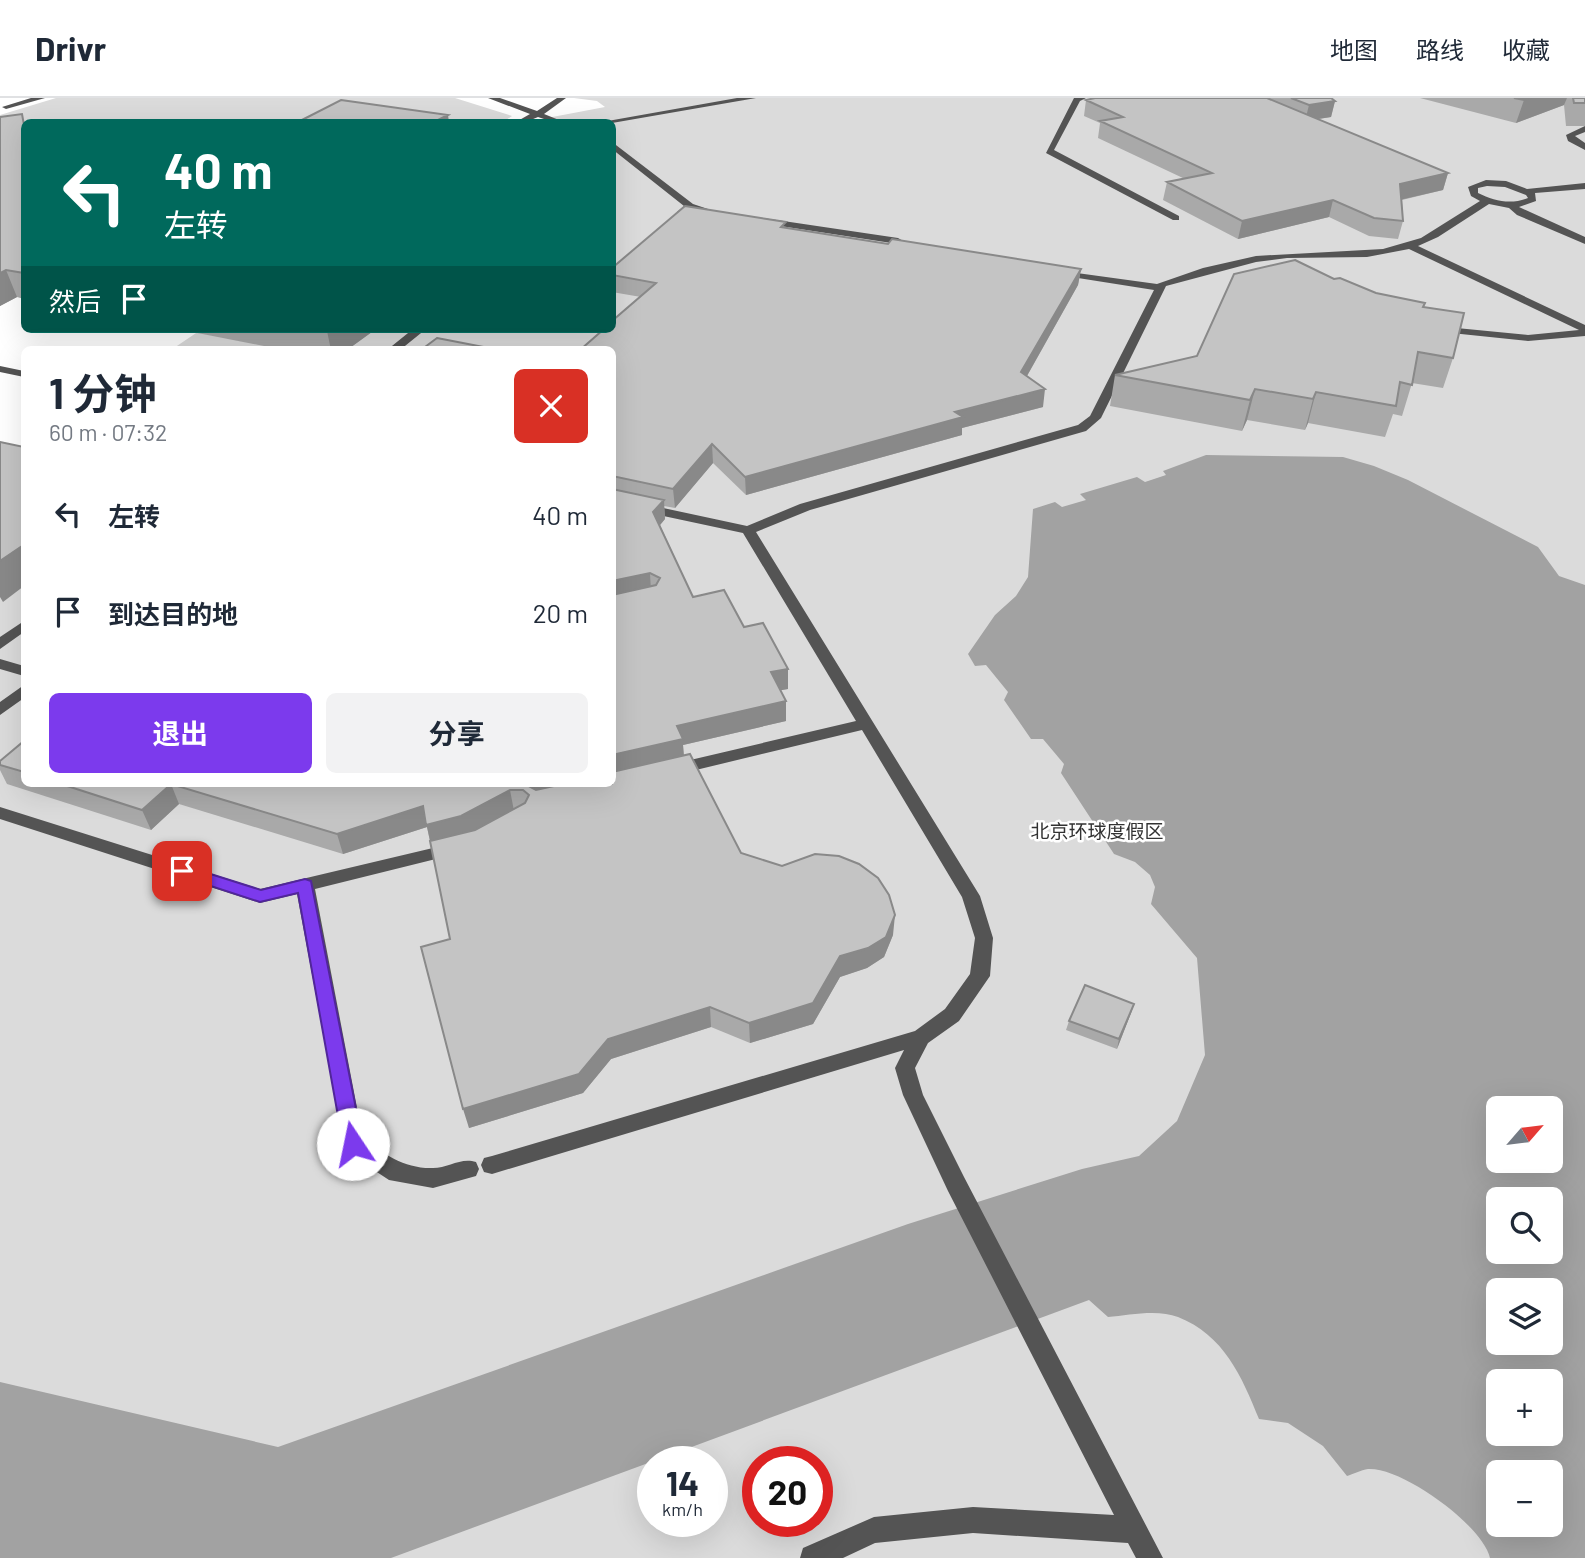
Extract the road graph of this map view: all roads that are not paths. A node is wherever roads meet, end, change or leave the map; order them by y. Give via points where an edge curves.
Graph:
1 (41, 98) edge
2 (492, 98) edge
3 (562, 98) edge
4 (752, 98) edge
5 (1082, 98) edge
6 (6, 107) dead end
7 (540, 113) junction
8 (527, 119) edge
9 (553, 119) edge
10 (616, 120) edge
11 (1585, 129) edge
12 (616, 147) edge
13 (1585, 147) edge
14 (1585, 186) edge
15 (1528, 191) junction
16 (1487, 201) junction
17 (1511, 204) junction
18 (690, 206) junction
19 (735, 217) edge
20 (1176, 218) dead end
21 (748, 219) edge
22 (671, 221) edge
23 (898, 241) edge
24 (1585, 241) edge
25 (1411, 246) junction
26 (1258, 259) junction
27 (1279, 270) edge
28 (1053, 271) edge
29 (1159, 288) junction
30 (1429, 327) edge
31 (1585, 331) edge
32 (415, 333) edge
33 (398, 346) edge
34 (0, 369) edge
35 (21, 373) edge
36 (616, 501) edge
37 (748, 530) junction
38 (21, 627) edge
39 (0, 644) edge
40 (0, 664) edge
41 (21, 670) edge
42 (21, 692) edge
43 (0, 710) edge
44 (866, 724) junction
45 (657, 774) edge
46 (0, 813) edge
47 (472, 844) edge
48 (305, 886) junction
49 (920, 1037) junction
50 (492, 1165) dead end
51 (468, 1169) dead end
52 (1136, 1530) junction
53 (813, 1558) edge
54 (1150, 1558) edge

1 - 6 street
2 - 7 street
3 - 7 street
4 - 10 street
5 - 20 street via 1077,99 1049,150
7 - 8 street
7 - 9 street
11 - 13 street via 1570,135
12 - 18 street
14 - 15 street
15 - 16 street via 1495,183 1473,187 1474,194
15 - 17 street via 1533,196 1530,202
16 - 17 street
16 - 25 street
17 - 24 street via 1520,213
18 - 19 street
18 - 22 street
21 - 23 street
25 - 26 street
25 - 31 street
26 - 27 street
26 - 29 street
28 - 29 street
29 - 37 street via 1095,418 1082,428 806,507
30 - 31 street via 1528,338
32 - 33 street
34 - 35 street
36 - 37 street
37 - 44 street
38 - 39 street
40 - 41 street
42 - 43 street
44 - 45 street
44 - 49 street via 971,896 984,938 981,976 952,1015
46 - 48 street via 260,896
47 - 48 street
48 - 51 street via 353,1144 389,1170 433,1178
49 - 50 street
49 - 52 street via 905,1068 913,1096
52 - 53 street via 973,1520 874,1531
52 - 54 street

